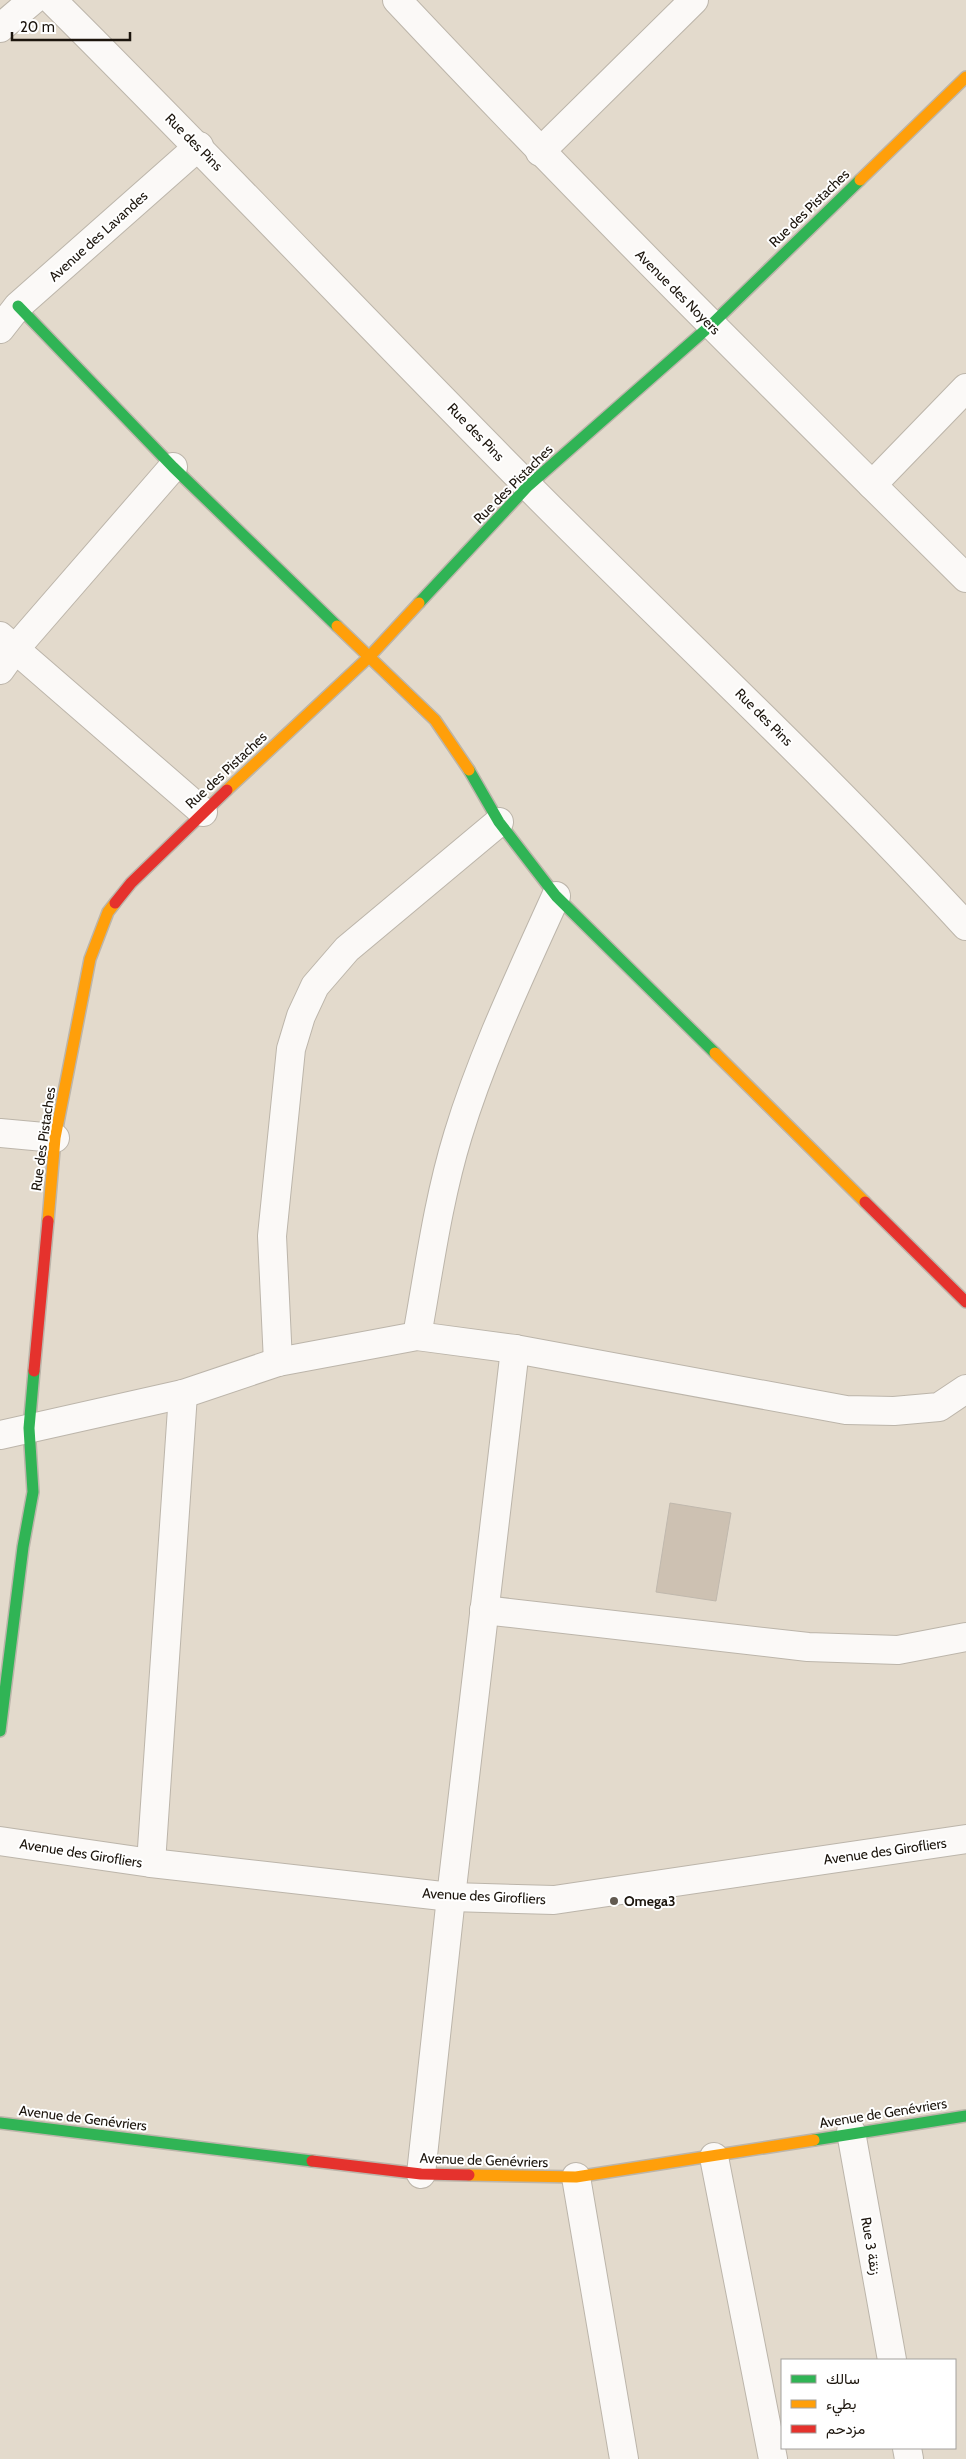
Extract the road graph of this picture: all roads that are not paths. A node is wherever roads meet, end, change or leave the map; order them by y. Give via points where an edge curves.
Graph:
1 (33, 0) edge
2 (52, 0) edge
3 (397, 0) edge
4 (694, 0) edge
5 (0, 28) edge
6 (966, 77) edge
7 (199, 146) junction
8 (540, 152) junction
9 (18, 306) junction
10 (710, 325) junction
11 (0, 329) edge
12 (966, 388) edge
13 (173, 467) junction
14 (872, 485) junction
15 (528, 486) junction
16 (966, 578) edge
17 (5, 652) edge
18 (370, 656) junction
19 (203, 812) junction
20 (499, 822) junction
21 (556, 896) junction
22 (966, 926) edge
23 (0, 1133) edge
24 (55, 1138) junction
25 (966, 1302) edge
26 (418, 1336) junction
27 (515, 1349) junction
28 (278, 1362) junction
29 (966, 1389) edge
30 (183, 1394) junction
31 (29, 1428) junction
32 (0, 1435) edge
33 (484, 1610) junction
34 (966, 1637) edge
35 (0, 1732) edge
36 (966, 1840) edge
37 (0, 1841) edge
38 (151, 1863) junction
39 (451, 1897) junction
40 (966, 2116) edge
41 (0, 2123) edge
42 (851, 2132) junction
43 (714, 2157) junction
44 (421, 2174) junction
45 (576, 2177) junction
46 (892, 2359) edge
47 (624, 2459) edge
48 (773, 2459) edge

1 - 5 street
2 - 7 street, Rue des Pins
3 - 8 street, Avenue des Noyers
4 - 8 street
6 - 10 street, Rue des Pistaches
7 - 9 street, Avenue des Lavandes
7 - 15 street, Rue des Pins
8 - 10 street, Avenue des Noyers
9 - 11 street, Avenue des Lavandes
9 - 13 street
10 - 14 street, Avenue des Noyers
10 - 15 street, Rue des Pistaches
12 - 14 street
13 - 17 street
13 - 18 street
14 - 16 street, Avenue des Noyers
15 - 18 street, Rue des Pistaches
15 - 22 street, Rue des Pins via 736,688 912,866
17 - 19 street
18 - 19 street, Rue des Pistaches
18 - 20 street via 435,720
19 - 24 street, Rue des Pistaches via 131,883 108,912 90,959
20 - 21 street
20 - 28 street via 347,950 315,986 301,1016 290,1049 272,1236
21 - 25 street
21 - 26 street via 500,1021 458,1136 438,1218
23 - 24 street
24 - 31 street, Rue des Pistaches
26 - 27 street
26 - 28 street
27 - 29 street via 846,1410 894,1411 939,1407
27 - 33 street
28 - 30 street
30 - 31 street
30 - 38 street
31 - 32 street
31 - 35 street, Rue des Pistaches via 33,1492
33 - 34 street via 808,1647 898,1650
33 - 39 street
36 - 39 street, Avenue des Girofliers via 554,1900
37 - 38 street, Avenue des Girofliers
38 - 39 street, Avenue des Girofliers
39 - 44 street
40 - 42 street, Avenue de Genévriers
41 - 44 street, Avenue de Genévriers
42 - 43 street, Avenue de Genévriers
42 - 46 street, Rue 3 زنقة
43 - 45 street, Avenue de Genévriers
43 - 48 street
44 - 45 street, Avenue de Genévriers
45 - 47 street

